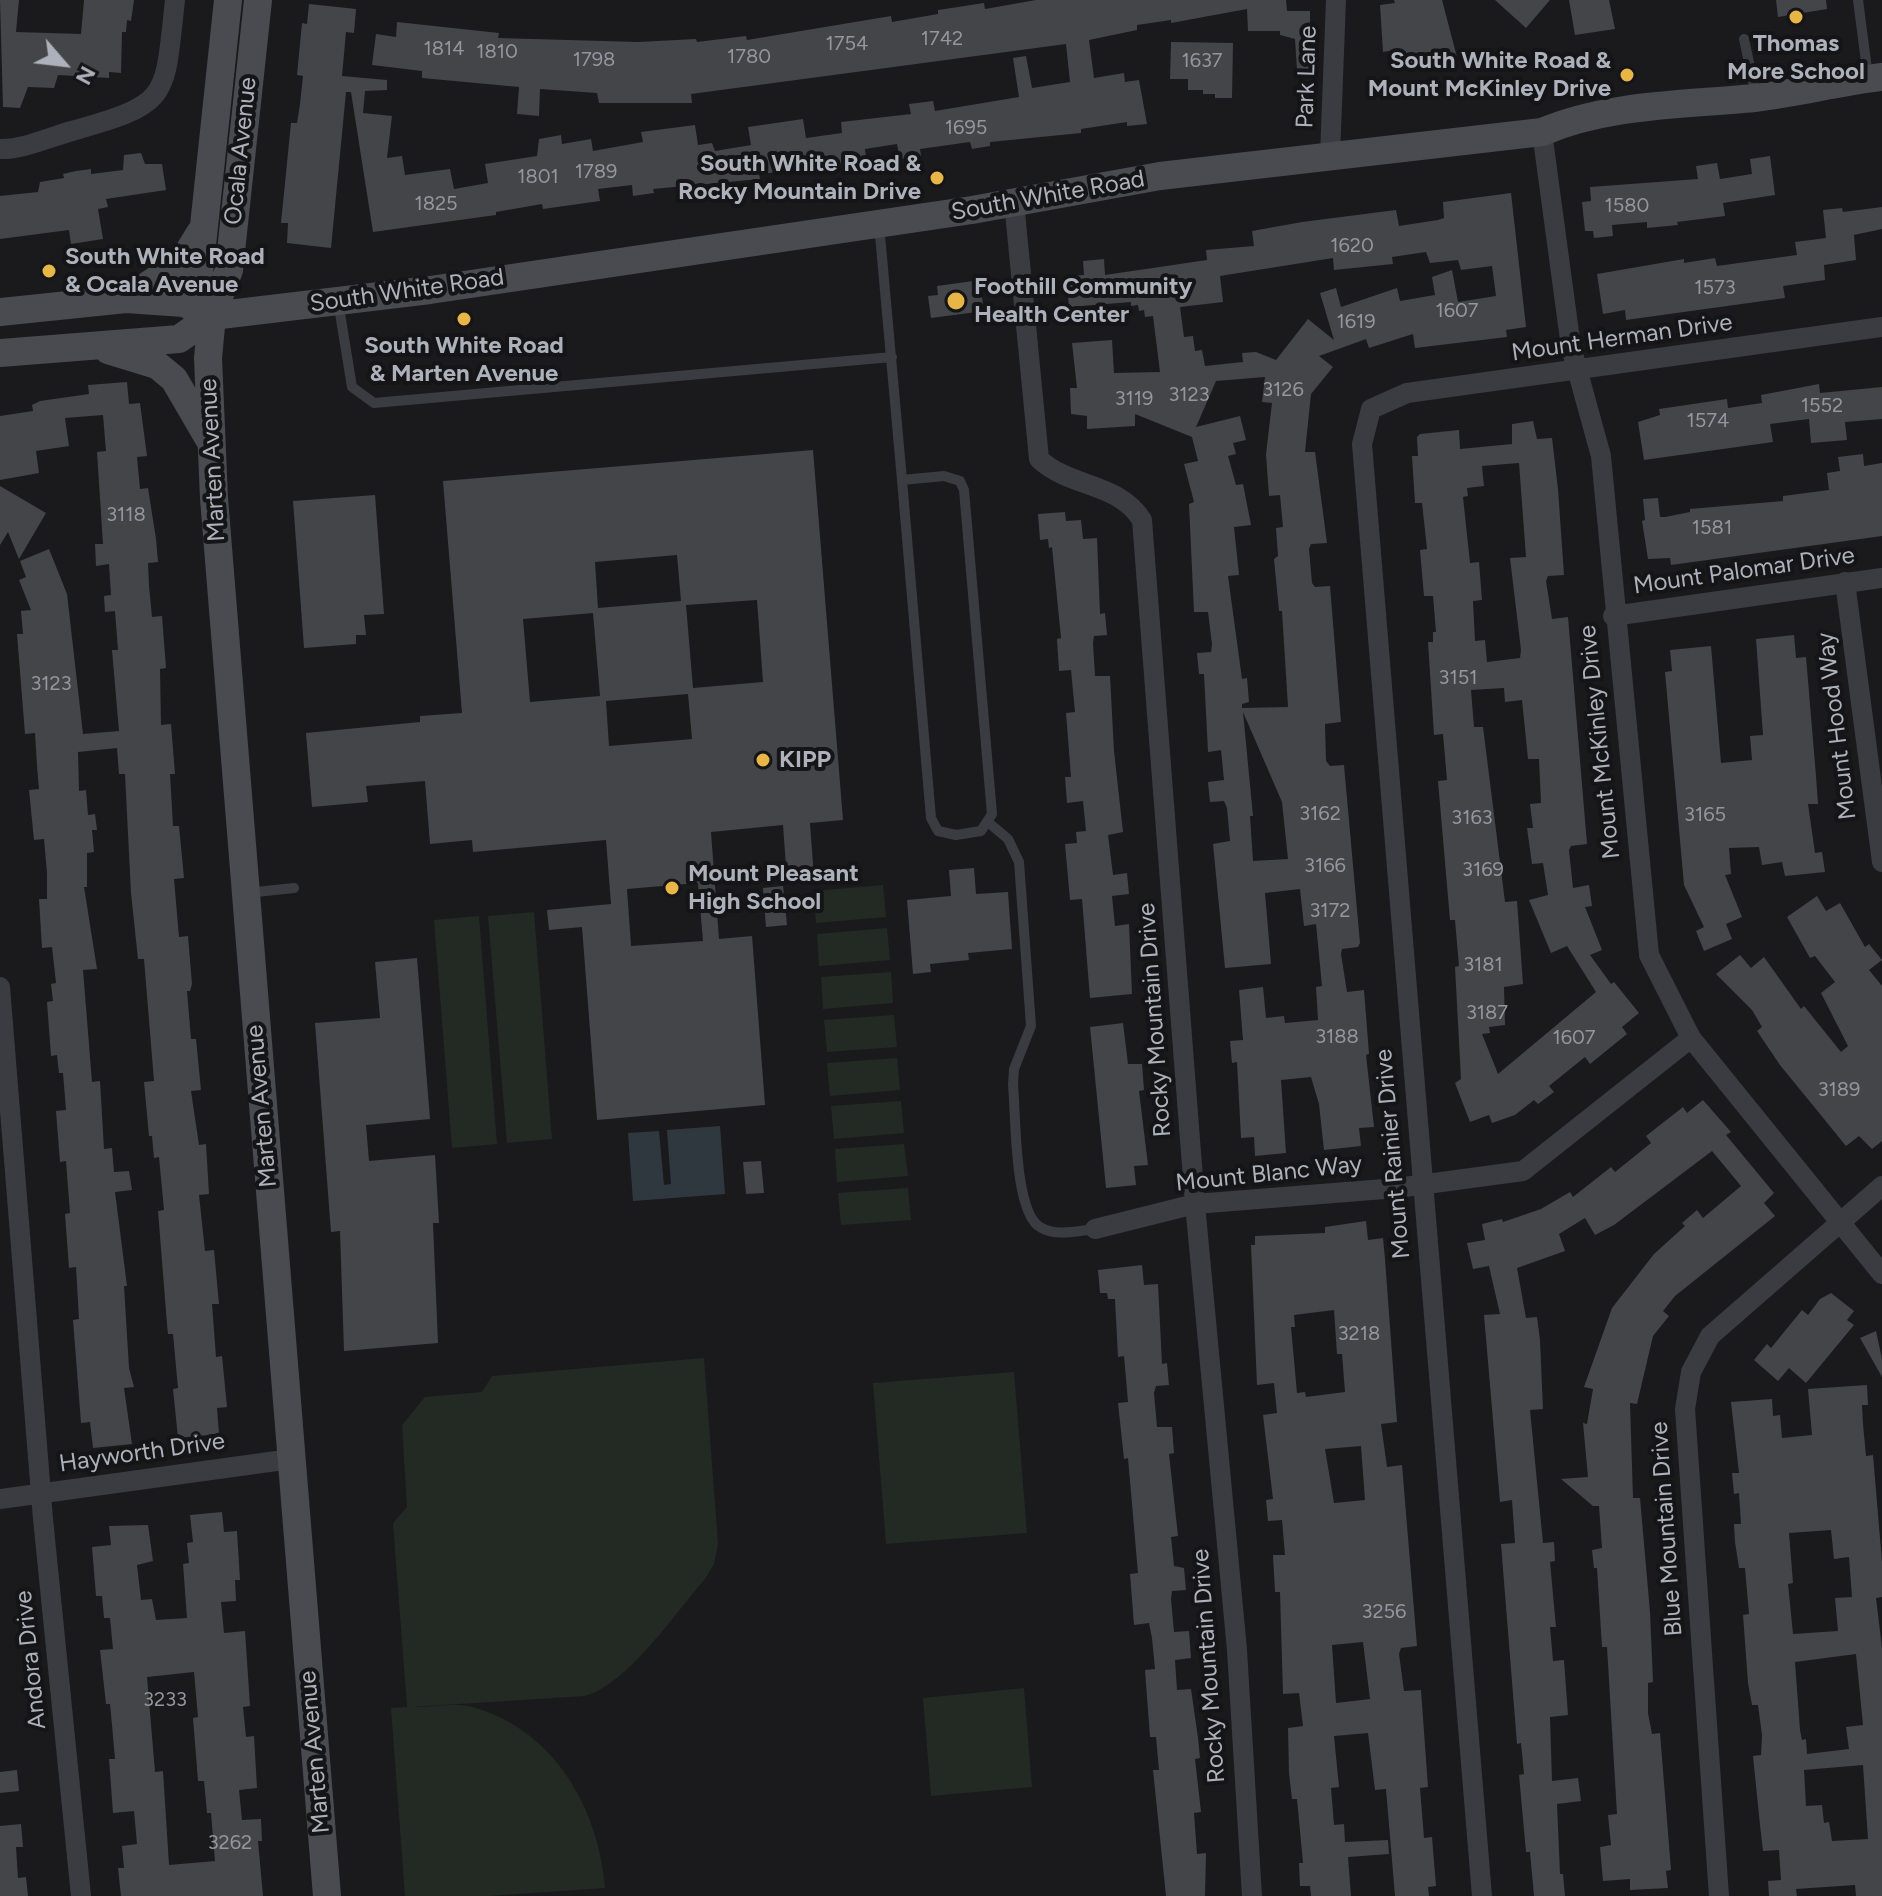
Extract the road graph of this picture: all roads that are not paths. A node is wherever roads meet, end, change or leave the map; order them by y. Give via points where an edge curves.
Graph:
1 (175, 0) edge
2 (228, 0) edge
3 (258, 0) edge
4 (1336, 0) edge
5 (1858, 0) edge
6 (1744, 39) dead end
7 (1875, 78) edge
8 (1756, 97) junction
9 (1542, 132) junction
10 (0, 149) edge
11 (1330, 156) junction
12 (1014, 202) junction
13 (879, 222) junction
14 (203, 229) junction
15 (126, 299) junction
16 (338, 301) junction
17 (0, 312) edge
18 (212, 316) junction
19 (1882, 327) edge
20 (86, 344) junction
21 (0, 353) edge
22 (892, 357) junction
23 (1576, 372) junction
24 (1371, 409) joint
25 (211, 443) junction
26 (902, 480) junction
27 (1882, 578) edge
28 (1845, 582) junction
29 (1613, 616) junction
30 (989, 823) junction
31 (1881, 856) edge
32 (294, 888) dead end
33 (245, 893) junction
34 (0, 987) edge
35 (1691, 1038) junction
36 (1421, 1184) junction
37 (1882, 1186) edge
38 (1195, 1204) junction
39 (1842, 1222) junction
40 (1095, 1229) joint
41 (1882, 1274) edge
42 (291, 1459) junction
43 (41, 1494) junction
44 (0, 1499) edge
45 (81, 1896) edge
46 (327, 1896) edge
47 (1252, 1896) edge
48 (1482, 1896) edge
49 (1719, 1896) edge

1 - 10 street via 167,70 155,97 134,113
2 - 14 main road, Ocala Avenue
3 - 18 main road, Ocala Avenue via 229,270
4 - 11 street, Park Lane
5 - 7 lane
6 - 8 lane
7 - 8 main road, South White Road
8 - 9 main road, South White Road via 1572,119
9 - 11 main road, South White Road
9 - 23 street, Mount McKinley Drive
11 - 12 main road, South White Road via 1160,176
12 - 13 main road, South White Road
12 - 38 street, Rocky Mountain Drive via 1039,459 1053,472 1118,494 1142,520
13 - 16 main road, South White Road
13 - 22 lane
14 - 15 main road via 181,264
14 - 18 main road, Ocala Avenue via 199,273
15 - 17 main road, South White Road
15 - 18 main road, South White Road via 184,303
16 - 18 main road, South White Road
16 - 22 lane via 352,387 374,403
18 - 20 main road, South White Road via 179,339
18 - 25 main road, Marten Avenue
19 - 23 street, Mount Herman Drive
20 - 21 main road, South White Road
20 - 25 main road via 157,365 174,379
22 - 26 lane
23 - 24 street, Mount Herman Drive via 1407,393
23 - 29 street, Mount McKinley Drive via 1601,456
24 - 36 street, Mount Rainier Drive via 1362,444
25 - 33 main road, Marten Avenue
26 - 30 lane via 944,476 960,481 964,490
26 - 30 lane via 931,818 938,831 956,835 981,831
27 - 28 street, Mount Palomar Drive
28 - 29 street, Mount Palomar Drive
28 - 31 street, Mount Hood Way
29 - 35 street, Mount McKinley Drive via 1649,955
30 - 40 lane via 1008,839 1019,862 1031,1026 1013,1085 1022,1196 1030,1218 1041,1228
32 - 33 lane
33 - 42 main road, Marten Avenue
34 - 43 street, Andora Drive
35 - 36 street, Mount Blanc Way via 1523,1171
35 - 39 street, Mount McKinley Drive
36 - 38 street, Mount Blanc Way
36 - 48 street, Mount Rainier Drive
37 - 39 street, Blue Mountain Drive
38 - 40 street, Mount Blanc Way
38 - 47 street, Rocky Mountain Drive via 1237,1650
39 - 41 street, Mount McKinley Drive
39 - 49 street, Blue Mountain Drive via 1710,1336 1691,1372 1685,1409
42 - 43 street, Hayworth Drive
42 - 46 main road, Marten Avenue
43 - 44 street, Hayworth Drive
43 - 45 street, Andora Drive

